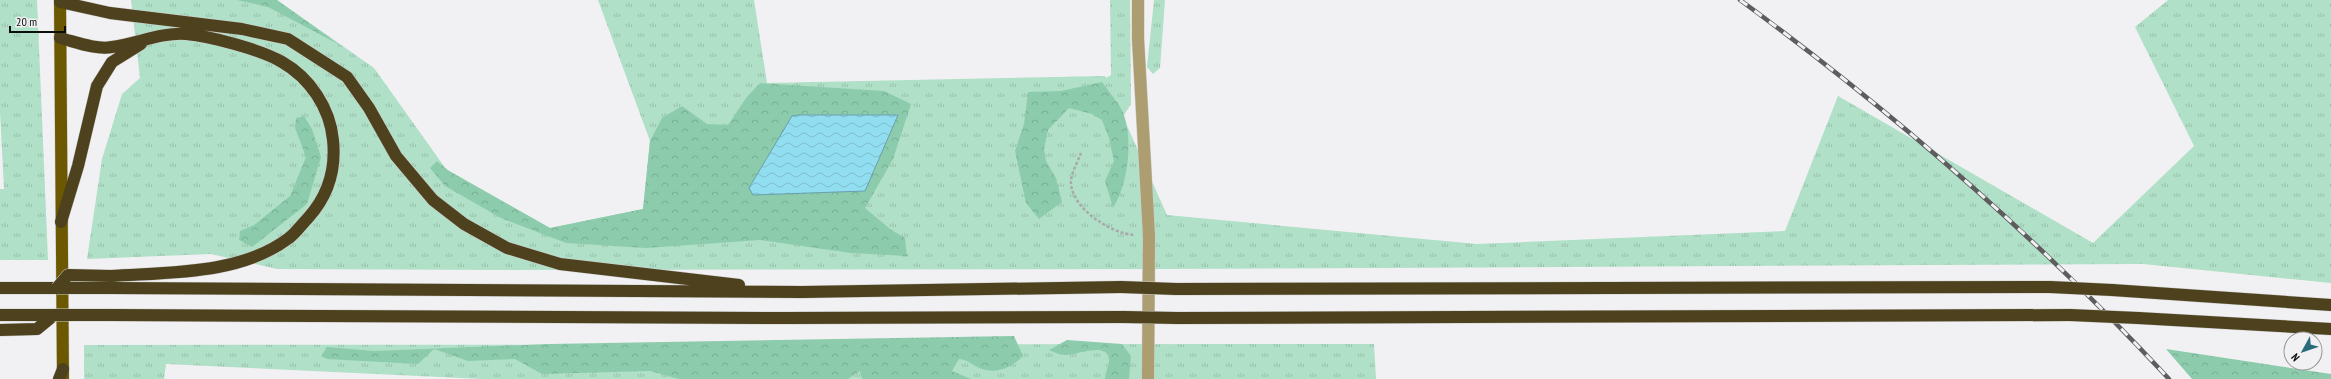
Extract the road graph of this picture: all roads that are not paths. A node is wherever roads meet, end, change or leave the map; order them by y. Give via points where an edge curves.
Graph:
1 (1138, 0) edge
2 (60, 1) edge
3 (60, 38) junction
4 (149, 39) junction
5 (61, 222) junction
6 (4, 288) edge
7 (57, 288) junction
8 (802, 292) junction
9 (2331, 305) edge
10 (4, 315) edge
11 (54, 315) junction
12 (2331, 329) edge
13 (4, 330) edge
14 (62, 376) edge
15 (1148, 379) edge

1 - 15 street via 1149,236
2 - 3 main road
2 - 8 highway via 110,12 242,29 288,39 347,77 370,108 396,156 433,200 464,224 506,248 560,264
3 - 4 highway via 110,48
3 - 5 main road
4 - 5 highway via 112,62 97,86 78,166
4 - 7 highway, bridge via 185,34 250,48 282,62 304,79 321,100 332,128 335,155 330,184 315,211 290,238 263,254 224,265 178,272 111,276 68,275
5 - 14 main road
6 - 7 highway
7 - 8 highway, bridge
8 - 9 highway, bridge via 1121,287 2050,287
10 - 11 highway
11 - 12 highway, bridge via 1177,318 2070,315
11 - 13 highway via 37,329

